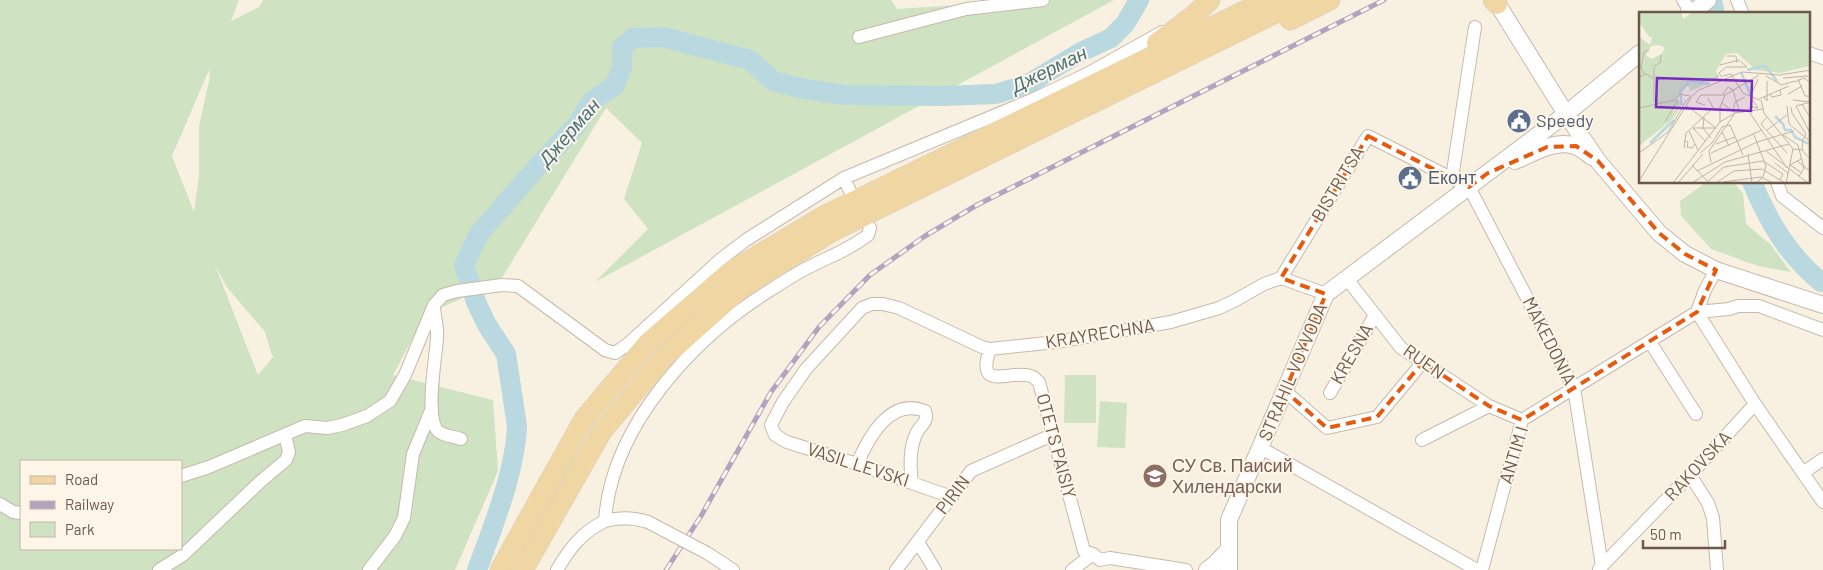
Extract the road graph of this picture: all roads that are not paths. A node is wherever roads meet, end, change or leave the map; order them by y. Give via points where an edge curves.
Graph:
1 (1043, 0) edge
2 (1197, 0) edge
3 (1210, 0) edge
4 (1266, 0) edge
5 (1302, 0) edge
6 (1330, 0) edge
7 (1737, 0) edge
8 (1495, 1) edge
9 (1743, 12) edge
10 (1475, 27) dead end
11 (859, 37) dead end
12 (1639, 54) edge
13 (1112, 76) junction
14 (1566, 114) junction
15 (1598, 161) junction
16 (1488, 173) junction
17 (844, 178) junction
18 (1452, 178) junction
19 (1778, 184) edge
20 (1469, 187) junction
21 (850, 191) dead end
22 (906, 194) junction
23 (870, 228) dead end
24 (1823, 228) edge
25 (1716, 270) junction
26 (1281, 278) junction
27 (1347, 279) junction
28 (1326, 294) junction
29 (434, 305) junction
30 (1823, 305) edge
31 (1697, 312) junction
32 (1375, 315) junction
33 (1823, 330) edge
34 (1650, 342) junction
35 (990, 349) junction
36 (1423, 362) junction
37 (1574, 388) junction
38 (1285, 391) junction
39 (1330, 393) dead end
40 (1755, 404) junction
41 (1489, 406) junction
42 (432, 408) junction
43 (1696, 414) dead end
44 (1522, 420) junction
45 (771, 425) joint
46 (285, 435) junction
47 (1052, 435) junction
48 (461, 439) dead end
49 (1422, 440) dead end
50 (1261, 448) junction
51 (1823, 460) edge
52 (857, 464) junction
53 (1803, 473) junction
54 (1690, 475) junction
55 (182, 476) edge
56 (912, 483) junction
57 (952, 497) junction
58 (1823, 502) edge
59 (0, 504) edge
60 (20, 513) edge
61 (605, 521) junction
62 (918, 542) junction
63 (1229, 549) junction
64 (1093, 554) junction
65 (1600, 568) edge
66 (159, 570) edge
67 (369, 570) edge
68 (500, 570) edge
69 (523, 570) edge
70 (557, 570) edge
71 (733, 570) edge
72 (896, 570) edge
73 (935, 570) edge
74 (1072, 570) edge
75 (1186, 570) edge
76 (1207, 570) edge
77 (1229, 570) edge
78 (1477, 570) edge
79 (1482, 570) edge
80 (1717, 570) edge

1 - 11 street via 966,9
2 - 17 street via 1162,32 1086,74
3 - 13 main road
4 - 13 main road
5 - 22 main road
6 - 22 main road via 1068,128
7 - 9 street
8 - 14 street
10 - 18 street
12 - 14 street, STRAHIL VOYVODA
13 - 68 main road via 822,217 730,272 649,342 584,419
14 - 15 street
14 - 16 street, STRAHIL VOYVODA
15 - 16 street via 1576,146 1562,144
15 - 25 street via 1659,233 1685,254
16 - 20 street, STRAHIL VOYVODA
17 - 21 street
17 - 29 street via 740,245 615,353 605,350 518,286 457,291 443,295
18 - 20 street, BISTRITSA
18 - 26 street, BISTRITSA via 1368,136
19 - 24 street via 1782,196
20 - 27 street, STRAHIL VOYVODA
20 - 37 street, MAKEDONIA
22 - 69 main road via 830,232 740,289 666,355 602,431
23 - 61 street via 868,235 852,248 813,265 771,290 694,350 670,378 626,443 608,492
25 - 30 street
25 - 31 street
26 - 28 street
26 - 35 street, KRAYRECHNA via 1219,308 1171,322 1056,342
27 - 28 street, STRAHIL VOYVODA
27 - 32 street, RUEN
28 - 38 street, STRAHIL VOYVODA
29 - 42 street via 437,337
29 - 46 street via 405,375 390,401 366,416 342,425 327,428 305,426
31 - 33 street via 1759,306
31 - 34 street, ANTIM I
31 - 40 street
32 - 36 street, RUEN via 1401,348
32 - 39 street, KRESNA
34 - 37 street, ANTIM I
34 - 43 street
35 - 45 street, KRAYRECHNA via 899,308 872,304 862,308 806,368
35 - 47 street, OTETS PAISIY via 986,361 989,374 998,377 1026,375 1039,382
36 - 38 street via 1378,417 1342,425 1327,428
36 - 41 street, RUEN
37 - 44 street, ANTIM I
37 - 65 street, MAKEDONIA
38 - 50 street, STRAHIL VOYVODA
40 - 53 street
40 - 54 street, RAKOVSKA
41 - 44 street, RUEN
41 - 49 street
42 - 48 street via 433,424 439,432
42 - 67 street via 413,454 404,518 395,536
44 - 79 street, ANTIM I
45 - 52 street, VASIL LEVSKI via 775,435 787,442
46 - 55 street
46 - 66 street via 289,452 286,460 183,555
47 - 57 street, PIRIN via 971,471
47 - 64 street, OTETS PAISIY via 1084,551
50 - 63 street, STRAHIL VOYVODA via 1229,520
50 - 78 street
51 - 53 street
52 - 56 street, VASIL LEVSKI
52 - 56 street via 872,433 883,421 903,410 920,409 926,415 912,446
53 - 58 street
54 - 65 street, RAKOVSKA
54 - 80 street via 1713,518
56 - 57 street, VASIL LEVSKI
57 - 62 street, PIRIN
59 - 60 street
61 - 70 street via 580,538
61 - 71 street, bridge via 620,518 648,522
62 - 72 street, PIRIN
62 - 73 street
63 - 76 street
63 - 77 street, STRAHIL VOYVODA
64 - 74 street
64 - 75 street via 1100,560 1110,558

